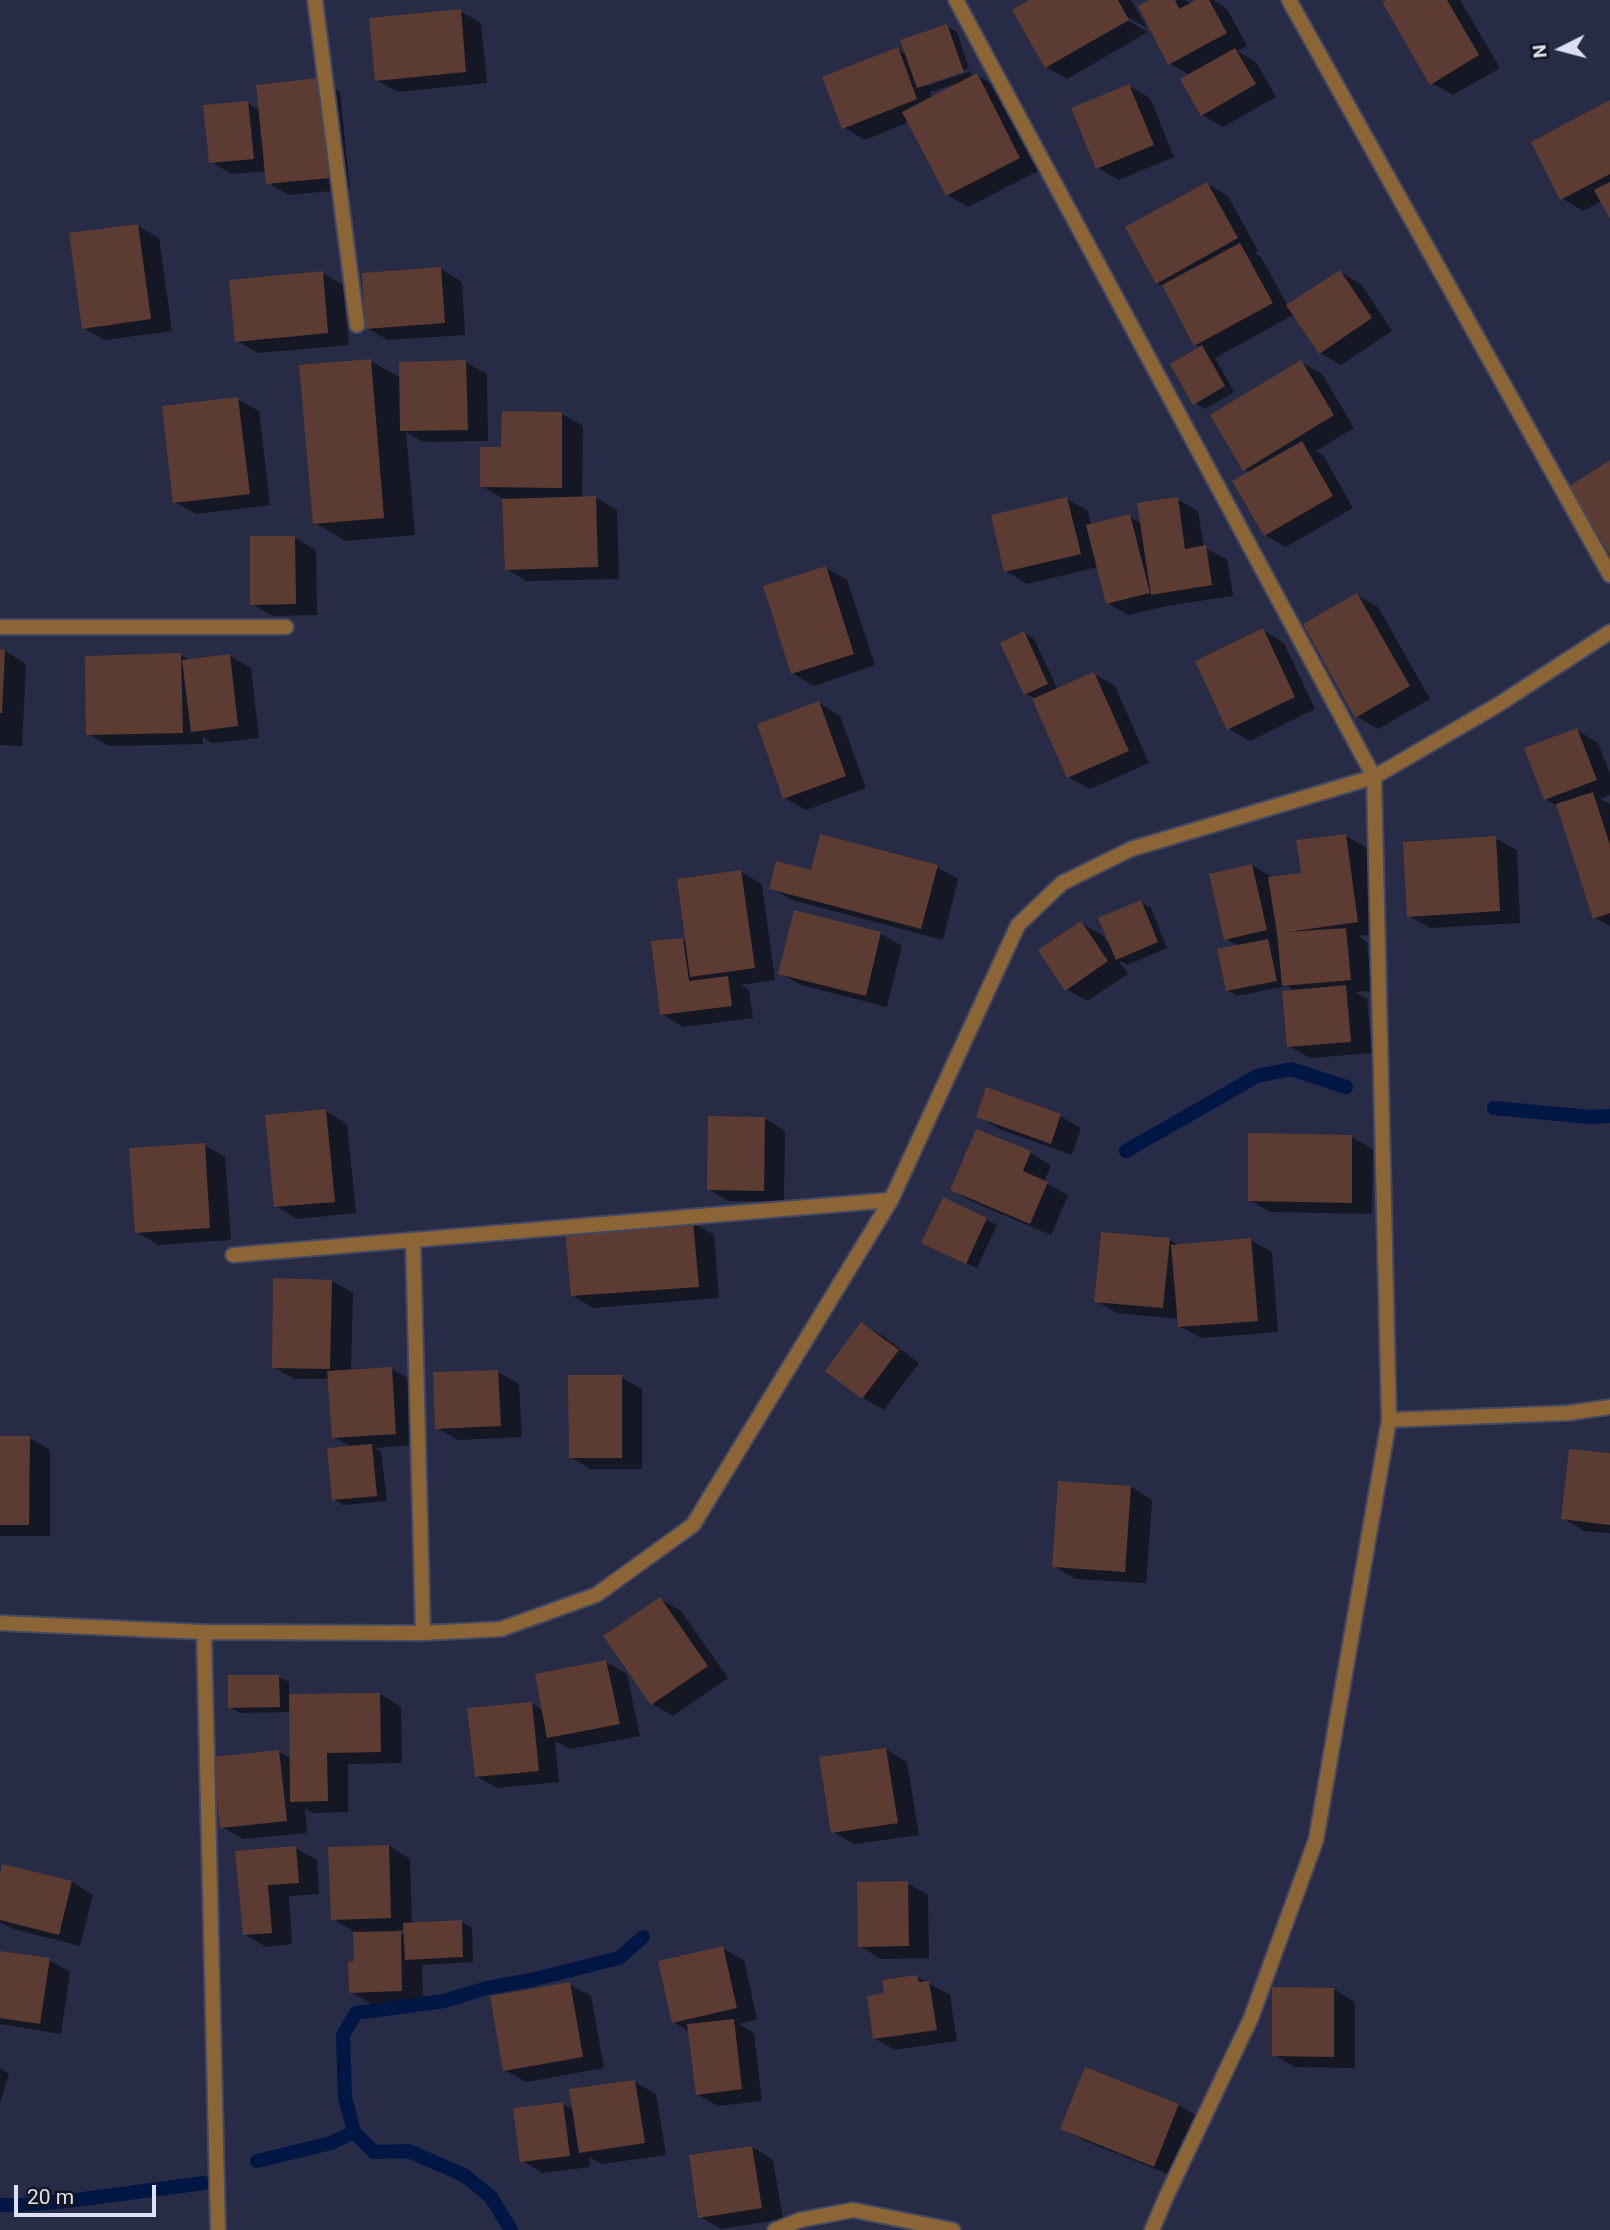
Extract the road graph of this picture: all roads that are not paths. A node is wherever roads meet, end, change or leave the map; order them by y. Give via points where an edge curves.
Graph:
1 (315, 0) edge
2 (956, 0) edge
3 (1289, 0) edge
4 (357, 325) dead end
5 (1610, 575) edge
6 (0, 627) edge
7 (286, 627) dead end
8 (1610, 632) edge
9 (1374, 778) junction
10 (891, 1200) junction
11 (413, 1240) junction
12 (233, 1255) dead end
13 (1610, 1407) edge
14 (1389, 1420) junction
15 (0, 1623) edge
16 (204, 1632) junction
17 (423, 1633) junction
18 (218, 2230) edge
19 (775, 2230) edge
20 (953, 2230) edge
21 (1152, 2230) edge

1 - 4 street
2 - 9 street
3 - 5 street
6 - 7 street
8 - 9 street
9 - 10 street via 1131,849 1062,883 1018,925
9 - 14 street
10 - 11 street
10 - 17 street via 693,1525 596,1595 501,1629
11 - 12 street
11 - 17 street
13 - 14 street
14 - 21 street via 1316,1840 1251,2018
15 - 16 street
16 - 17 street
16 - 18 street
19 - 20 street via 853,2210

